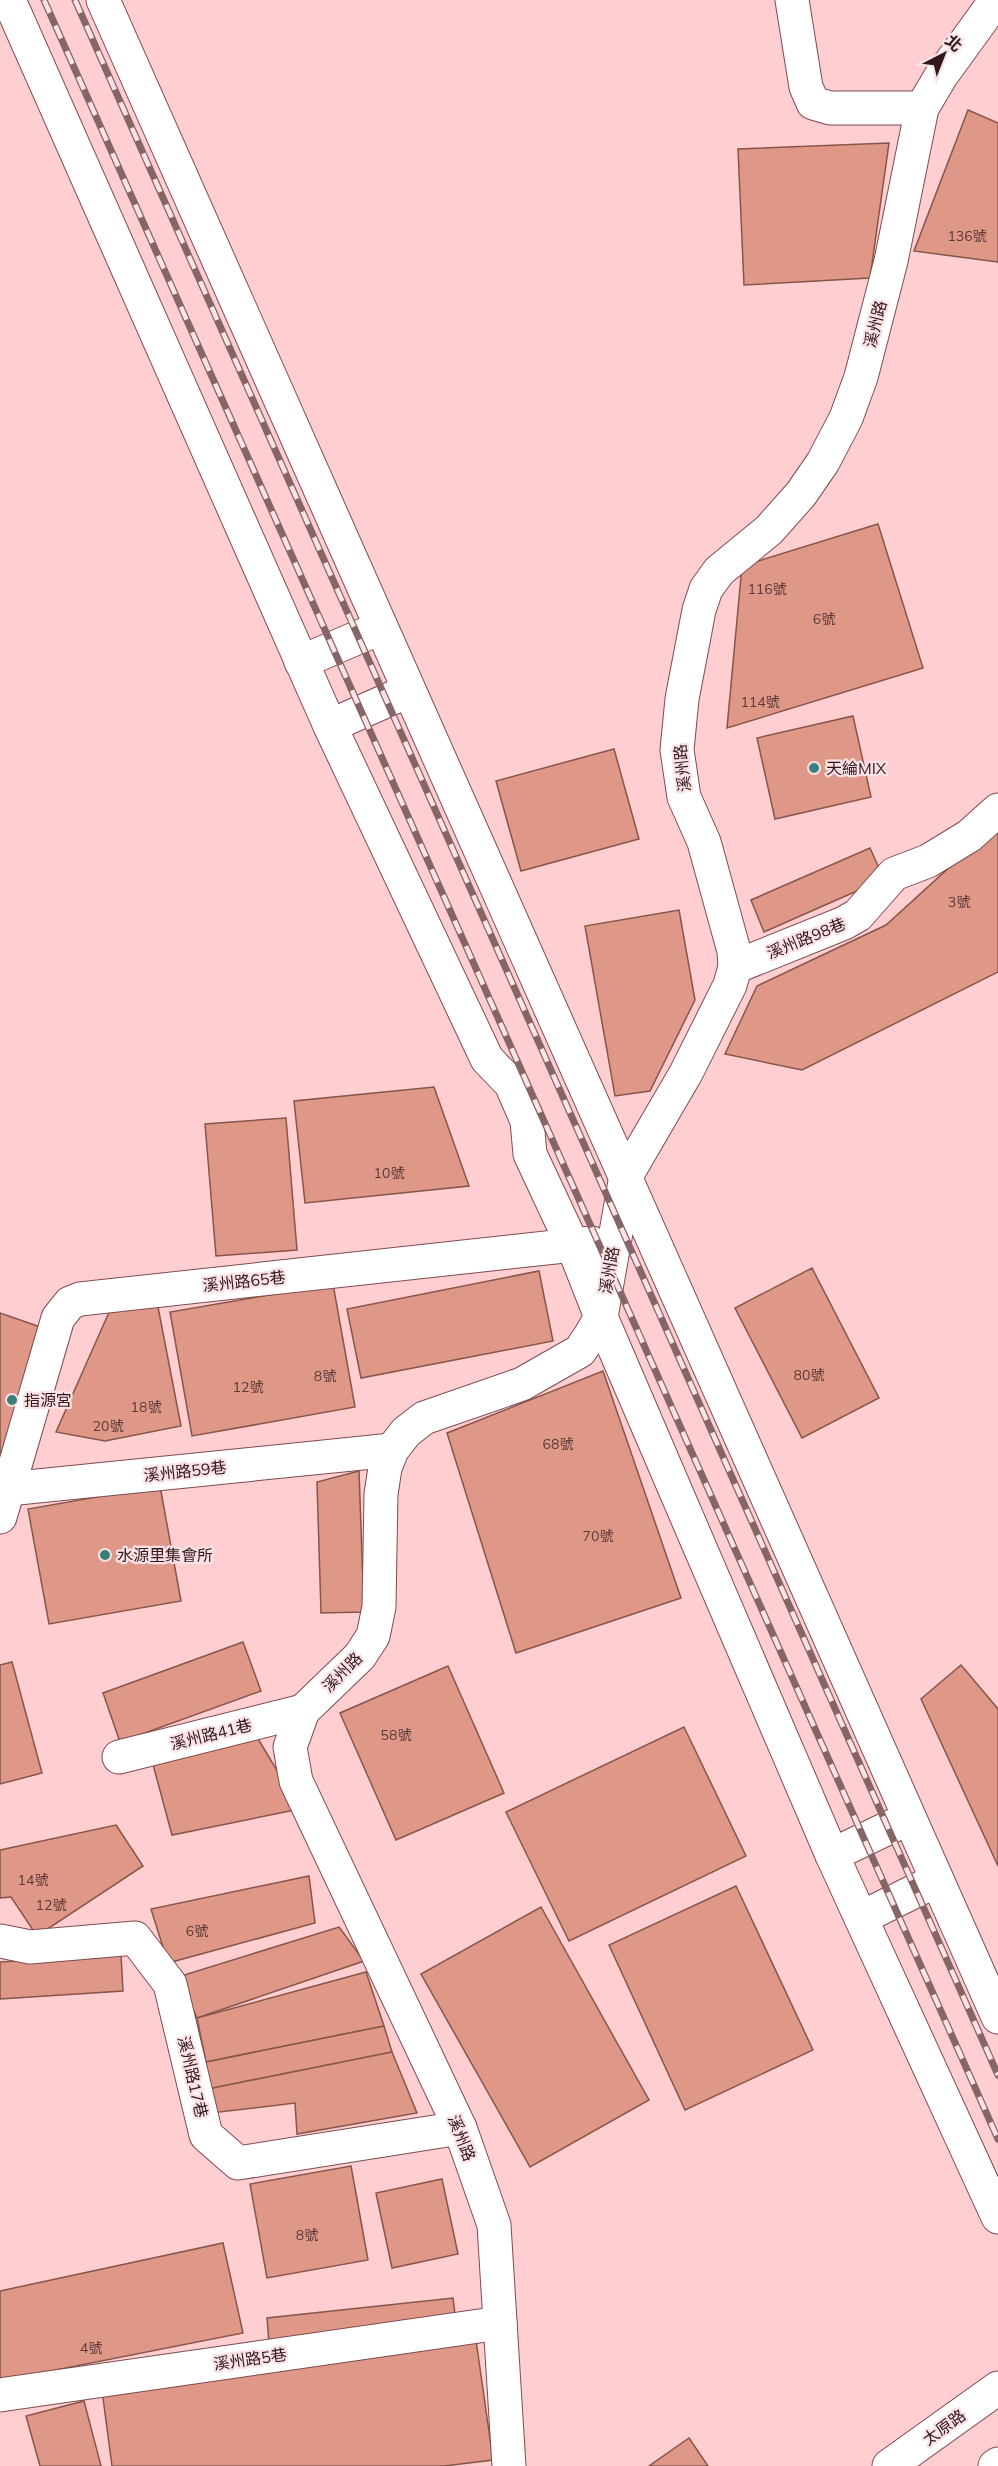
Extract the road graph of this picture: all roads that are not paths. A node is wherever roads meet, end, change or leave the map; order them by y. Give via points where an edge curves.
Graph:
1 (9, 0) edge
2 (103, 0) edge
3 (792, 0) edge
4 (996, 0) edge
5 (922, 108) junction
6 (380, 628) junction
7 (301, 662) junction
8 (408, 691) junction
9 (330, 726) junction
10 (998, 810) edge
11 (735, 967) junction
12 (626, 1176) junction
13 (614, 1239) junction
14 (573, 1246) junction
15 (601, 1317) junction
16 (392, 1450) junction
17 (4, 1503) edge
18 (303, 1711) junction
19 (119, 1757) dead end
20 (909, 1818) junction
21 (832, 1855) junction
22 (938, 1880) junction
23 (861, 1918) junction
24 (0, 1941) edge
25 (998, 2017) edge
26 (460, 2128) junction
27 (998, 2217) edge
28 (500, 2323) junction
29 (998, 2388) edge
30 (0, 2395) edge
31 (901, 2463) edge
32 (509, 2466) edge

1 - 7 street
2 - 6 street
3 - 5 street via 806,87 813,103 830,108
4 - 5 street, 溪州路
5 - 11 street, 溪州路 via 891,261 861,377 846,418 801,494 769,530 719,571 706,589 699,610 677,750 684,797 704,842
6 - 7 street
6 - 8 street
7 - 9 street
8 - 9 street
8 - 12 street
9 - 14 street via 487,1059 511,1084 527,1121 530,1154
10 - 11 street, 溪州路98巷 via 969,836 928,861 894,874 858,915
11 - 12 street, 溪州路 via 730,985 686,1073
12 - 13 street, 溪州路
12 - 20 street
13 - 14 street, 溪州路65巷
13 - 15 street, 溪州路
14 - 15 street
14 - 17 street, 溪州路65巷 via 70,1303 58,1318
15 - 16 street, 溪州路 via 580,1351 562,1363 522,1384 424,1418
15 - 21 street
16 - 17 street, 溪州路59巷
16 - 18 street, 溪州路 via 381,1494 380,1607 373,1636 360,1656
18 - 19 street, 溪州路41巷
18 - 26 street, 溪州路 via 290,1747 296,1781
20 - 21 street
20 - 22 street
21 - 23 street
22 - 23 street
22 - 25 street
23 - 27 street
24 - 26 street, 溪州路17巷 via 30,1947 135,1938 170,1984 206,2134 238,2163
26 - 28 street, 溪州路 via 494,2225
28 - 30 street, 溪州路5巷
28 - 32 street, 溪州路
29 - 31 street, 太原路

